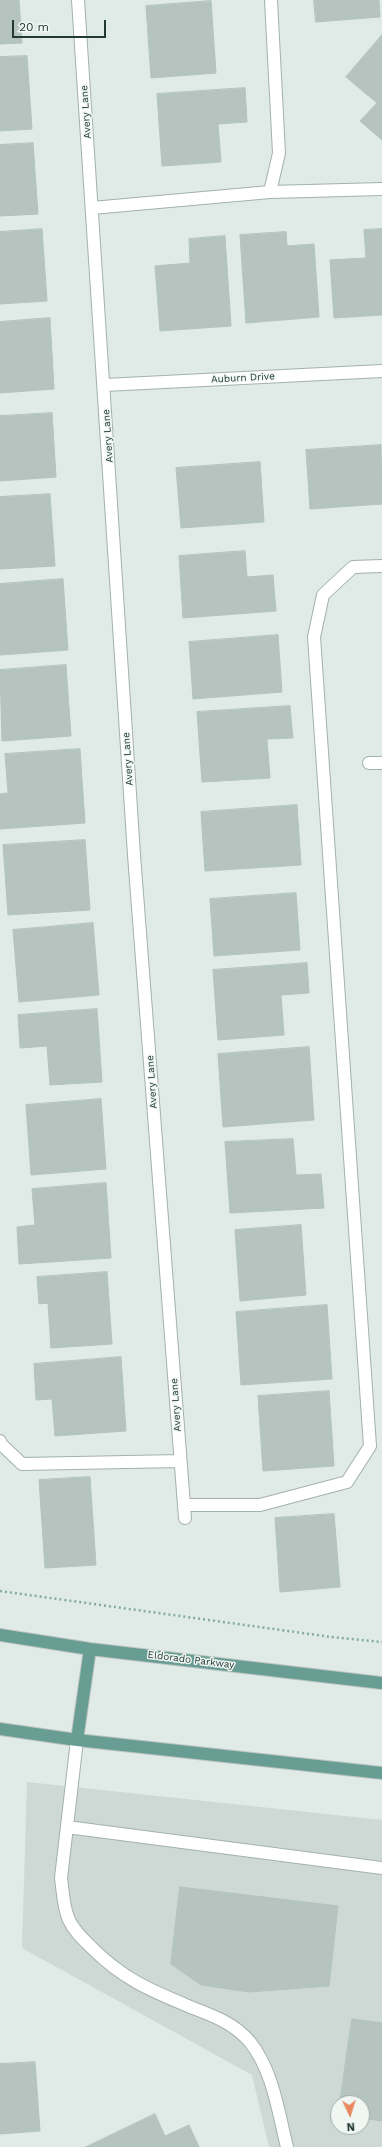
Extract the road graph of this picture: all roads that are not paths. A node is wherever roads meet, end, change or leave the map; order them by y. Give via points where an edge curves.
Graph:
1 (78, 0) edge
2 (271, 0) edge
3 (382, 189) edge
4 (270, 192) junction
5 (92, 208) junction
6 (382, 371) edge
7 (105, 385) junction
8 (382, 566) edge
9 (369, 763) dead end
10 (382, 763) edge
11 (0, 1440) edge
12 (180, 1461) junction
13 (184, 1505) junction
14 (185, 1518) dead end
15 (0, 1635) edge
16 (90, 1649) junction
17 (382, 1683) edge
18 (0, 1729) edge
19 (77, 1740) junction
20 (382, 1773) edge
21 (67, 1827) junction
22 (382, 1868) edge
23 (287, 2147) edge

1 - 5 street, Avery Lane
2 - 4 street via 279,153
3 - 4 street
4 - 5 street
5 - 7 street, Avery Lane
6 - 7 street, Auburn Drive
7 - 12 street, Avery Lane via 134,855
8 - 13 street via 353,567 323,595 314,637 370,1446 347,1482 260,1504
9 - 10 street
11 - 12 street via 22,1464
12 - 13 street, Avery Lane
13 - 14 street, Avery Lane
15 - 16 main road, Eldorado Parkway
16 - 17 main road, Eldorado Parkway
16 - 19 main road
18 - 19 main road
19 - 20 main road
19 - 21 street
21 - 22 street
21 - 23 street via 61,1878 63,1899 69,1919 79,1935 117,1971 147,1988 235,2027 250,2042 265,2066 271,2082

